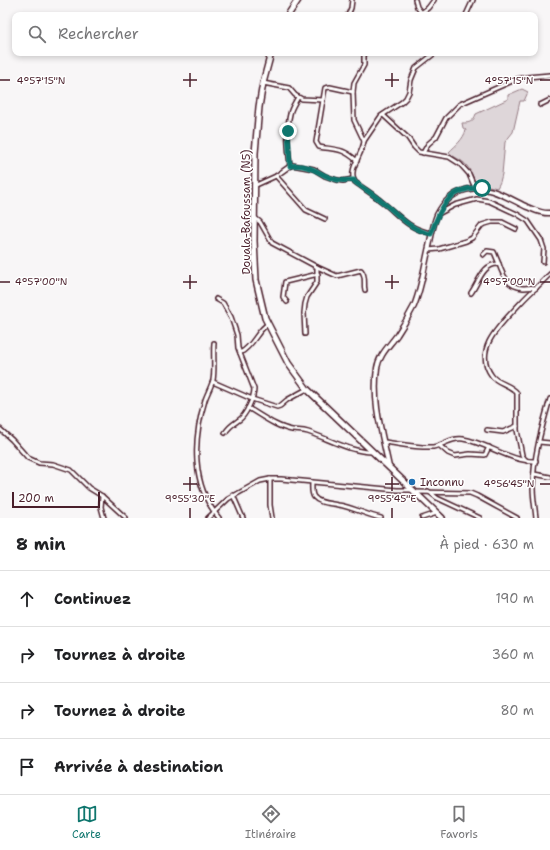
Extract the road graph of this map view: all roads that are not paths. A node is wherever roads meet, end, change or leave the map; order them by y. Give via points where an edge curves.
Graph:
1 (298, 0) edge
2 (352, 0) edge
3 (415, 0) edge
4 (434, 0) edge
5 (473, 0) edge
6 (290, 12) edge
7 (350, 12) edge
8 (421, 12) joint
9 (467, 12) edge
10 (270, 56) edge
11 (364, 56) edge
12 (430, 56) edge
13 (550, 75) edge
14 (262, 83) junction
15 (353, 92) junction
16 (298, 97) junction
17 (323, 100) junction
18 (550, 100) edge
19 (540, 105) dead end
20 (383, 115) junction
21 (364, 141) junction
22 (423, 153) junction
23 (357, 161) junction
24 (290, 166) junction
25 (276, 176) junction
26 (354, 180) junction
27 (254, 186) junction
28 (475, 188) junction
29 (550, 212) edge
30 (437, 215) junction
31 (254, 217) junction
32 (325, 220) dead end
33 (516, 229) dead end
34 (431, 234) junction
35 (428, 250) junction
36 (483, 255) dead end
37 (543, 262) dead end
38 (499, 264) junction
39 (317, 267) junction
40 (318, 274) junction
41 (550, 274) edge
42 (536, 288) junction
43 (365, 290) dead end
44 (471, 293) dead end
45 (216, 299) dead end
46 (286, 302) dead end
47 (268, 324) junction
48 (305, 334) dead end
49 (214, 343) dead end
50 (240, 353) junction
51 (212, 382) junction
52 (307, 389) junction
53 (252, 399) junction
54 (550, 399) edge
55 (549, 406) edge
56 (248, 408) junction
57 (517, 426) junction
58 (0, 429) edge
59 (487, 430) dead end
60 (225, 433) dead end
61 (384, 442) junction
62 (539, 442) junction
63 (550, 443) edge
64 (440, 446) junction
65 (489, 447) junction
66 (373, 452) junction
67 (536, 461) junction
68 (527, 462) junction
69 (389, 467) junction
70 (534, 474) junction
71 (550, 477) edge
72 (270, 479) junction
73 (312, 482) junction
74 (414, 491) junction
75 (428, 491) junction
76 (234, 495) junction
77 (102, 496) junction
78 (214, 512) junction
79 (437, 513) junction
80 (104, 518) edge
81 (126, 518) edge
82 (208, 518) edge
83 (219, 518) edge
84 (243, 518) edge
85 (272, 518) edge
86 (381, 518) edge
87 (422, 518) edge
88 (442, 518) edge
89 (480, 518) edge
90 (517, 518) edge
91 (536, 518) edge

1 - 6 highway
2 - 7 street
3 - 8 street
4 - 8 street
5 - 9 street
10 - 14 highway, Douala-Bafoussam (N5)
11 - 15 street via 364,65 354,83
12 - 20 street via 416,68 406,98
13 - 22 street via 517,79 460,104 446,118 436,137
14 - 16 street via 289,88
14 - 27 highway, Douala-Bafoussam (N5) via 256,131
15 - 17 street via 327,87
15 - 21 street via 354,120
16 - 17 street
16 - 24 street via 289,118
17 - 23 street via 317,145 340,150
18 - 19 street
20 - 21 street
20 - 22 street via 408,138 416,150
21 - 23 street
22 - 28 street via 444,156 457,162 467,171
23 - 26 street via 353,172
24 - 25 street
24 - 26 street via 314,169 337,180
25 - 27 street
25 - 32 street via 306,210
26 - 34 street via 382,201 406,224
27 - 31 highway, Douala-Bafoussam (N5)
28 - 29 street via 494,192 540,212
28 - 30 street via 460,191 450,197
30 - 34 street
30 - 37 street via 461,202 476,199 489,201 528,221 541,240 544,249
31 - 39 street via 260,222 272,243
31 - 47 highway, Douala-Bafoussam (N5) via 256,280
33 - 35 street via 502,222 492,222 482,225 472,238 466,241
34 - 35 street
35 - 61 street via 414,306 377,366 376,405
36 - 38 street via 487,251 494,252
38 - 42 street via 504,277 512,285
38 - 44 street via 486,268
39 - 40 street
39 - 43 street via 337,276 361,270 365,276
40 - 46 street via 285,282 283,297
40 - 48 street via 316,286 305,304
41 - 42 street
42 - 57 street via 492,334 485,351 485,363 492,376 516,393
45 - 50 street via 223,303 231,317
47 - 50 street via 262,328 247,349
47 - 52 highway, Douala-Bafoussam (N5) via 288,363
49 - 51 street
50 - 53 street via 254,386
51 - 53 street
51 - 78 street via 198,429 197,466 202,489
52 - 53 street via 277,407
52 - 66 highway, Douala-Bafoussam (N5)
53 - 56 street
54 - 55 street
55 - 62 street
56 - 60 street
56 - 66 street via 264,419 291,430 306,431 331,442
57 - 59 street via 503,432
57 - 68 street via 522,455
58 - 77 street via 32,460 71,470 89,488
61 - 64 street
61 - 69 street
62 - 63 street
62 - 67 street
64 - 65 street via 450,440 461,438
64 - 65 street via 457,456 485,455
65 - 68 street
66 - 69 highway, Douala-Bafoussam (N5)
67 - 68 street
67 - 70 street
69 - 74 highway, Douala-Bafoussam (N5)
70 - 71 street
70 - 91 street
72 - 73 street
72 - 76 street via 260,481
72 - 85 street
73 - 74 street
73 - 86 street via 312,492 318,500
74 - 75 street
74 - 79 highway, Douala-Bafoussam (N5)
75 - 89 street via 437,498
75 - 90 street via 470,493
76 - 78 street
76 - 84 street
77 - 80 street
77 - 81 street
78 - 82 street
78 - 83 street
79 - 87 street
79 - 88 highway, Douala-Bafoussam (N5)

